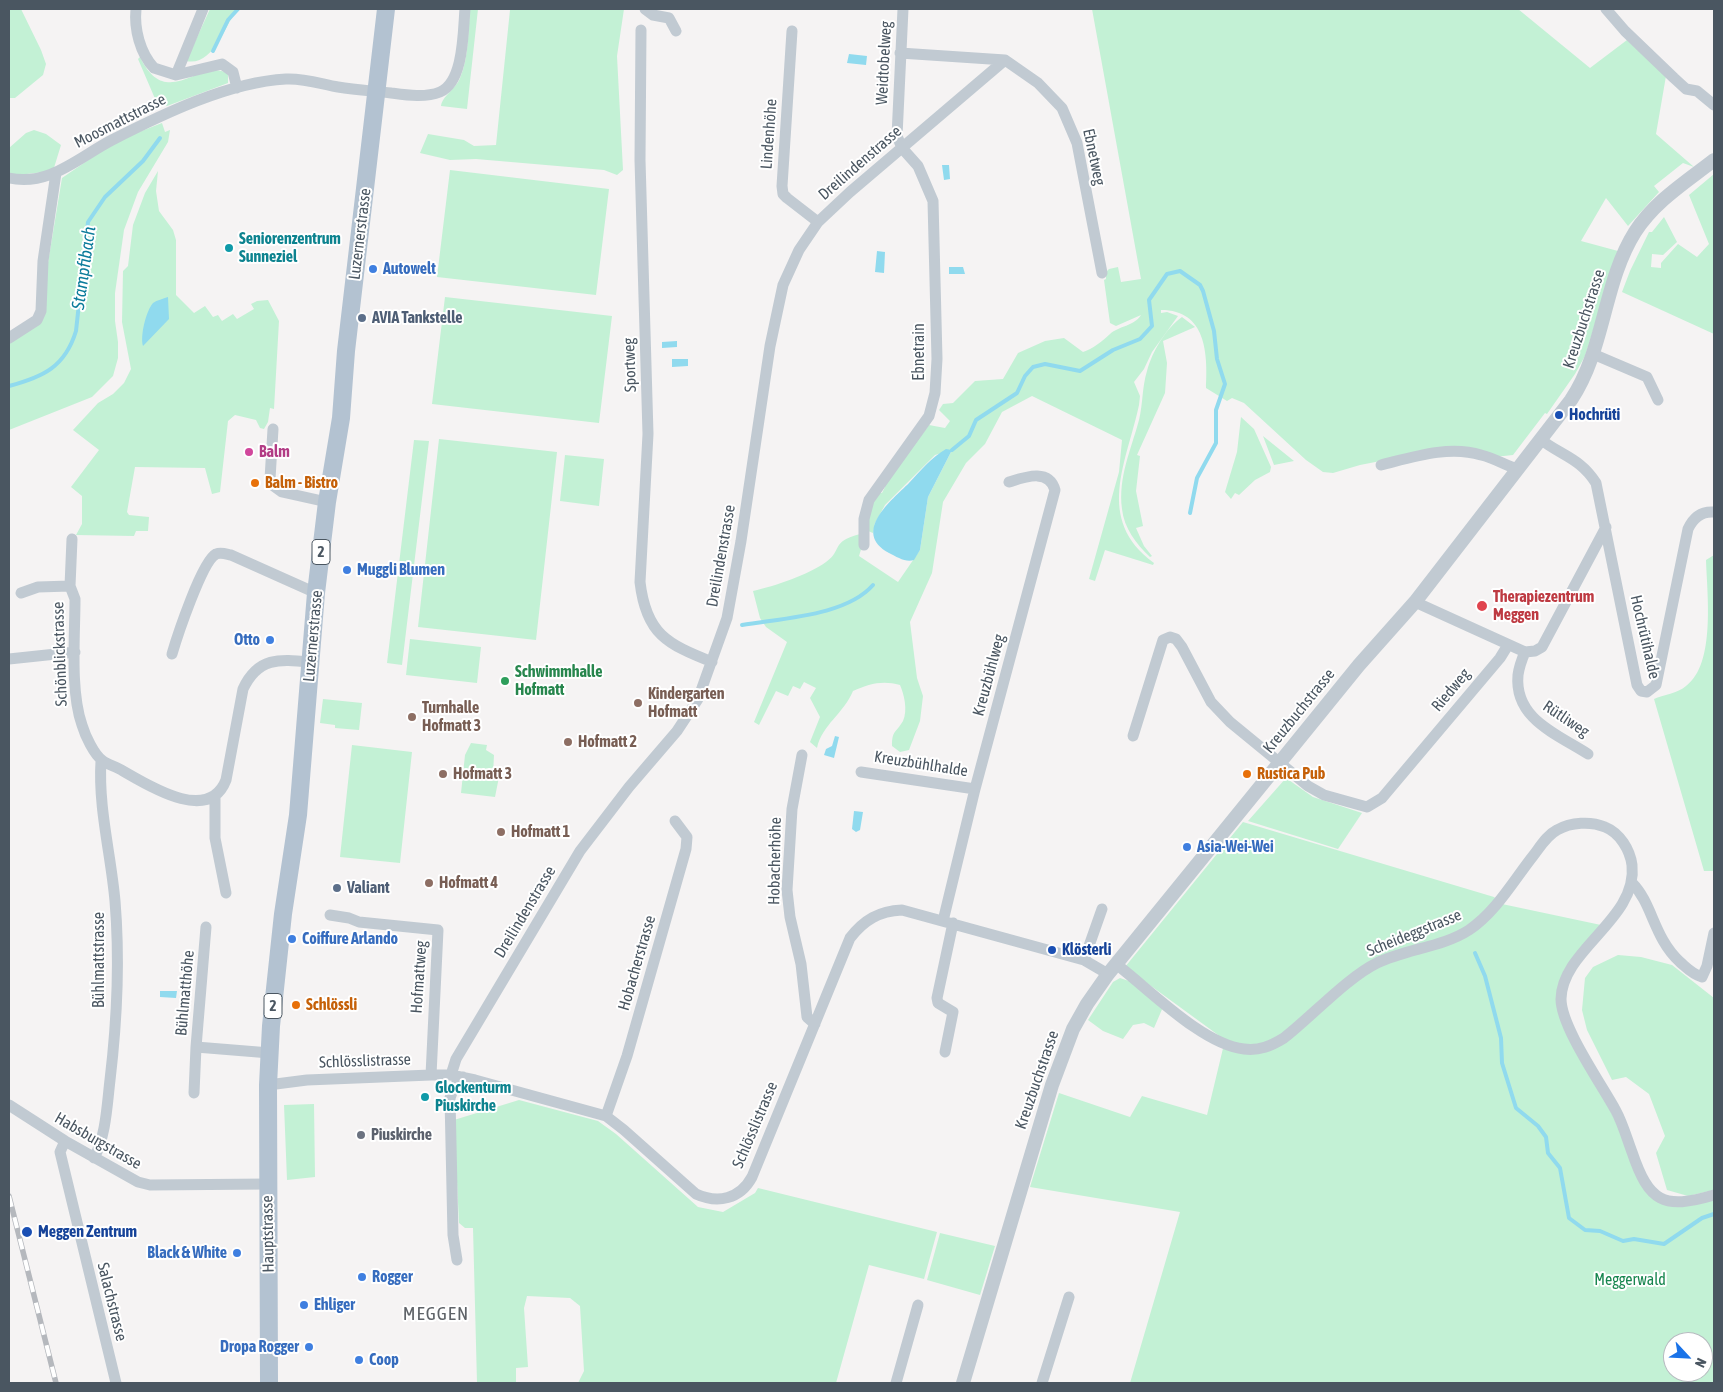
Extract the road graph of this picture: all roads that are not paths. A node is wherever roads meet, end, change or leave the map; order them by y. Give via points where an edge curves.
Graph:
1 (136, 9) edge
2 (203, 9) edge
3 (386, 9) edge
4 (465, 9) edge
5 (645, 9) edge
6 (903, 9) edge
7 (1606, 9) edge
8 (641, 30) dead end
9 (676, 31) dead end
10 (792, 31) dead end
11 (900, 53) junction
12 (1005, 60) junction
13 (176, 75) junction
14 (238, 88) junction
15 (377, 92) junction
16 (1714, 105) edge
17 (902, 148) junction
18 (1714, 160) edge
19 (56, 173) junction
20 (9, 178) edge
21 (818, 222) junction
22 (1102, 273) dead end
23 (9, 338) edge
24 (1593, 354) junction
25 (1658, 400) dead end
26 (273, 429) dead end
27 (1540, 439) junction
28 (1381, 465) dead end
29 (1518, 469) junction
30 (1009, 482) dead end
31 (327, 502) junction
32 (1714, 512) edge
33 (1606, 527) junction
34 (72, 539) dead end
35 (864, 545) dead end
36 (70, 586) junction
37 (316, 593) junction
38 (21, 594) dead end
39 (1415, 602) junction
40 (1508, 645) junction
41 (75, 652) junction
42 (1524, 652) junction
43 (172, 654) dead end
44 (9, 659) edge
45 (310, 662) junction
46 (712, 662) junction
47 (1133, 736) dead end
48 (1588, 754) dead end
49 (802, 755) dead end
50 (101, 761) junction
51 (1280, 763) junction
52 (861, 772) dead end
53 (976, 789) junction
54 (215, 797) junction
55 (675, 821) dead end
56 (1632, 883) junction
57 (226, 893) dead end
58 (1102, 909) dead end
59 (330, 915) dead end
60 (948, 922) junction
61 (206, 927) dead end
62 (1714, 933) edge
63 (1084, 960) junction
64 (1112, 969) junction
65 (815, 1024) junction
66 (196, 1047) junction
67 (946, 1052) dead end
68 (270, 1053) junction
69 (431, 1075) junction
70 (451, 1075) junction
71 (463, 1077) junction
72 (268, 1085) junction
73 (194, 1093) dead end
74 (9, 1105) edge
75 (606, 1116) junction
76 (65, 1141) junction
77 (94, 1158) junction
78 (268, 1184) junction
79 (1714, 1195) edge
80 (456, 1260) dead end
81 (1068, 1297) dead end
82 (918, 1305) dead end
83 (116, 1383) edge
84 (269, 1383) edge
85 (896, 1383) edge
86 (963, 1383) edge
87 (1042, 1383) edge

1 - 13 street via 137,29 145,56 154,68
2 - 13 street
3 - 15 main road, Luzernerstrasse / 2
4 - 15 street, Moosmattstrasse via 459,65 442,92 429,95
5 - 9 street via 653,15 669,18
6 - 11 street, Weidtobelweg
7 - 16 street via 1686,89 1697,91
8 - 46 street, Sportweg via 640,160 648,434 640,582 642,603 650,622 670,644
10 - 21 street, Lindenhöhe via 783,194
11 - 12 street
11 - 17 street, Weidtobelweg via 897,136
12 - 17 street, Dreilindenstrasse
12 - 22 street, Ebnetweg via 1038,83 1062,108 1070,123 1077,143
13 - 14 street via 222,64 230,68
14 - 15 street, Moosmattstrasse via 288,78
14 - 19 street, Moosmattstrasse via 185,106 111,140
15 - 31 main road, Luzernerstrasse / 2 via 337,452
17 - 21 street, Dreilindenstrasse
17 - 35 street, Ebnetrain via 918,166 933,201 935,393 929,416 869,500 864,519
18 - 24 street, Kreuzbuchstrasse via 1663,198 1636,232 1617,272
19 - 20 street, Moosmattstrasse via 28,180
19 - 23 street via 43,260 41,311 37,320
21 - 46 street, Dreilindenstrasse via 799,250 783,285 770,346 740,550 727,618
24 - 25 street via 1647,377
24 - 27 street, Kreuzbuchstrasse via 1578,390
26 - 31 street via 271,484 282,492
27 - 29 street, Kreuzbuchstrasse
27 - 33 street, Hochrütihalde via 1588,470 1596,483
28 - 29 street via 1459,451 1481,455
29 - 39 street, Kreuzbuchstrasse
30 - 53 street, Kreuzbühlweg via 1040,475 1050,480 1055,490
31 - 37 main road, Luzernerstrasse / 2
32 - 33 street, Hochrütihalde via 1699,514 1688,529 1656,684 1647,692 1637,685
33 - 42 street via 1542,647
34 - 36 street, Schönblickstrasse
36 - 38 street, Schönblickstrasse via 38,587
36 - 41 street, Schönblickstrasse via 75,599
37 - 43 street via 222,552 215,555 204,569
37 - 45 main road, Luzernerstrasse / 2
39 - 40 street
39 - 51 street, Kreuzbuchstrasse
40 - 42 street
40 - 51 street, Riedweg via 1377,803 1361,806 1324,795
41 - 44 street
41 - 50 street, Schönblickstrasse via 77,705 82,726
42 - 48 street, Rütliweg via 1518,675 1520,700 1531,718
45 - 54 street via 267,662 247,680 226,780
45 - 68 main road, Luzernerstrasse / 2 via 298,815 283,914
46 - 70 street, Dreilindenstrasse via 690,712 580,851 456,1059
47 - 51 street, Riedweg via 1163,640 1170,637 1182,647 1211,702
49 - 65 street, Hobacherhöhe via 792,809 787,890 807,1017
50 - 54 street via 171,795 195,800
50 - 77 street, Bühlmattstrasse via 100,783 115,903 118,990 107,1102 99,1148
51 - 64 street, Kreuzbuchstrasse
52 - 53 street, Kreuzbühlhalde
53 - 60 street, Kreuzbühlweg
54 - 57 street via 214,838
55 - 75 street, Hobacherstrasse via 687,837 686,849
56 - 62 street, Scheideggstrasse via 1640,891 1662,941 1672,955 1694,974 1702,977
56 - 64 street, Scheideggstrasse via 1630,856 1623,842 1606,827 1584,823 1557,830 1546,839 1497,903 1469,930 1376,963 1361,972 1284,1038 1257,1049 1218,1041
56 - 79 street via 1607,924 1568,974 1561,1001 1567,1023 1618,1114 1643,1182 1664,1201 1683,1203
58 - 63 street
59 - 69 street, Hofmattweg via 359,922 438,930
60 - 63 street, Schlösslistrasse
60 - 65 street, Schlösslistrasse via 902,910 888,910 861,925 850,938
60 - 67 street, Kreuzbühlweg via 937,998 938,1004 953,1012
61 - 66 street, Bühlmatthöhe
63 - 64 street, Schlösslistrasse
64 - 86 street, Kreuzbuchstrasse via 1078,1021 1060,1060
65 - 75 street, Schlösslistrasse via 752,1177 740,1192 730,1197 707,1199 696,1194
66 - 68 street, Bühlmatthöhe
66 - 73 street
68 - 72 main road, Luzernerstrasse / 2
69 - 70 street, Schlösslistrasse
69 - 72 street, Schlösslistrasse via 307,1080
70 - 71 street, Schlösslistrasse
71 - 75 street, Schlösslistrasse
71 - 80 street via 450,1098
72 - 78 main road, Hauptstrasse / 2
74 - 76 street, Habsburgstrasse
76 - 77 street, Habsburgstrasse
76 - 83 street, Salachstrasse via 60,1152
77 - 78 street, Habsburgstrasse via 129,1178 150,1185
78 - 84 main road, Hauptstrasse / 2
81 - 87 street
82 - 85 street

